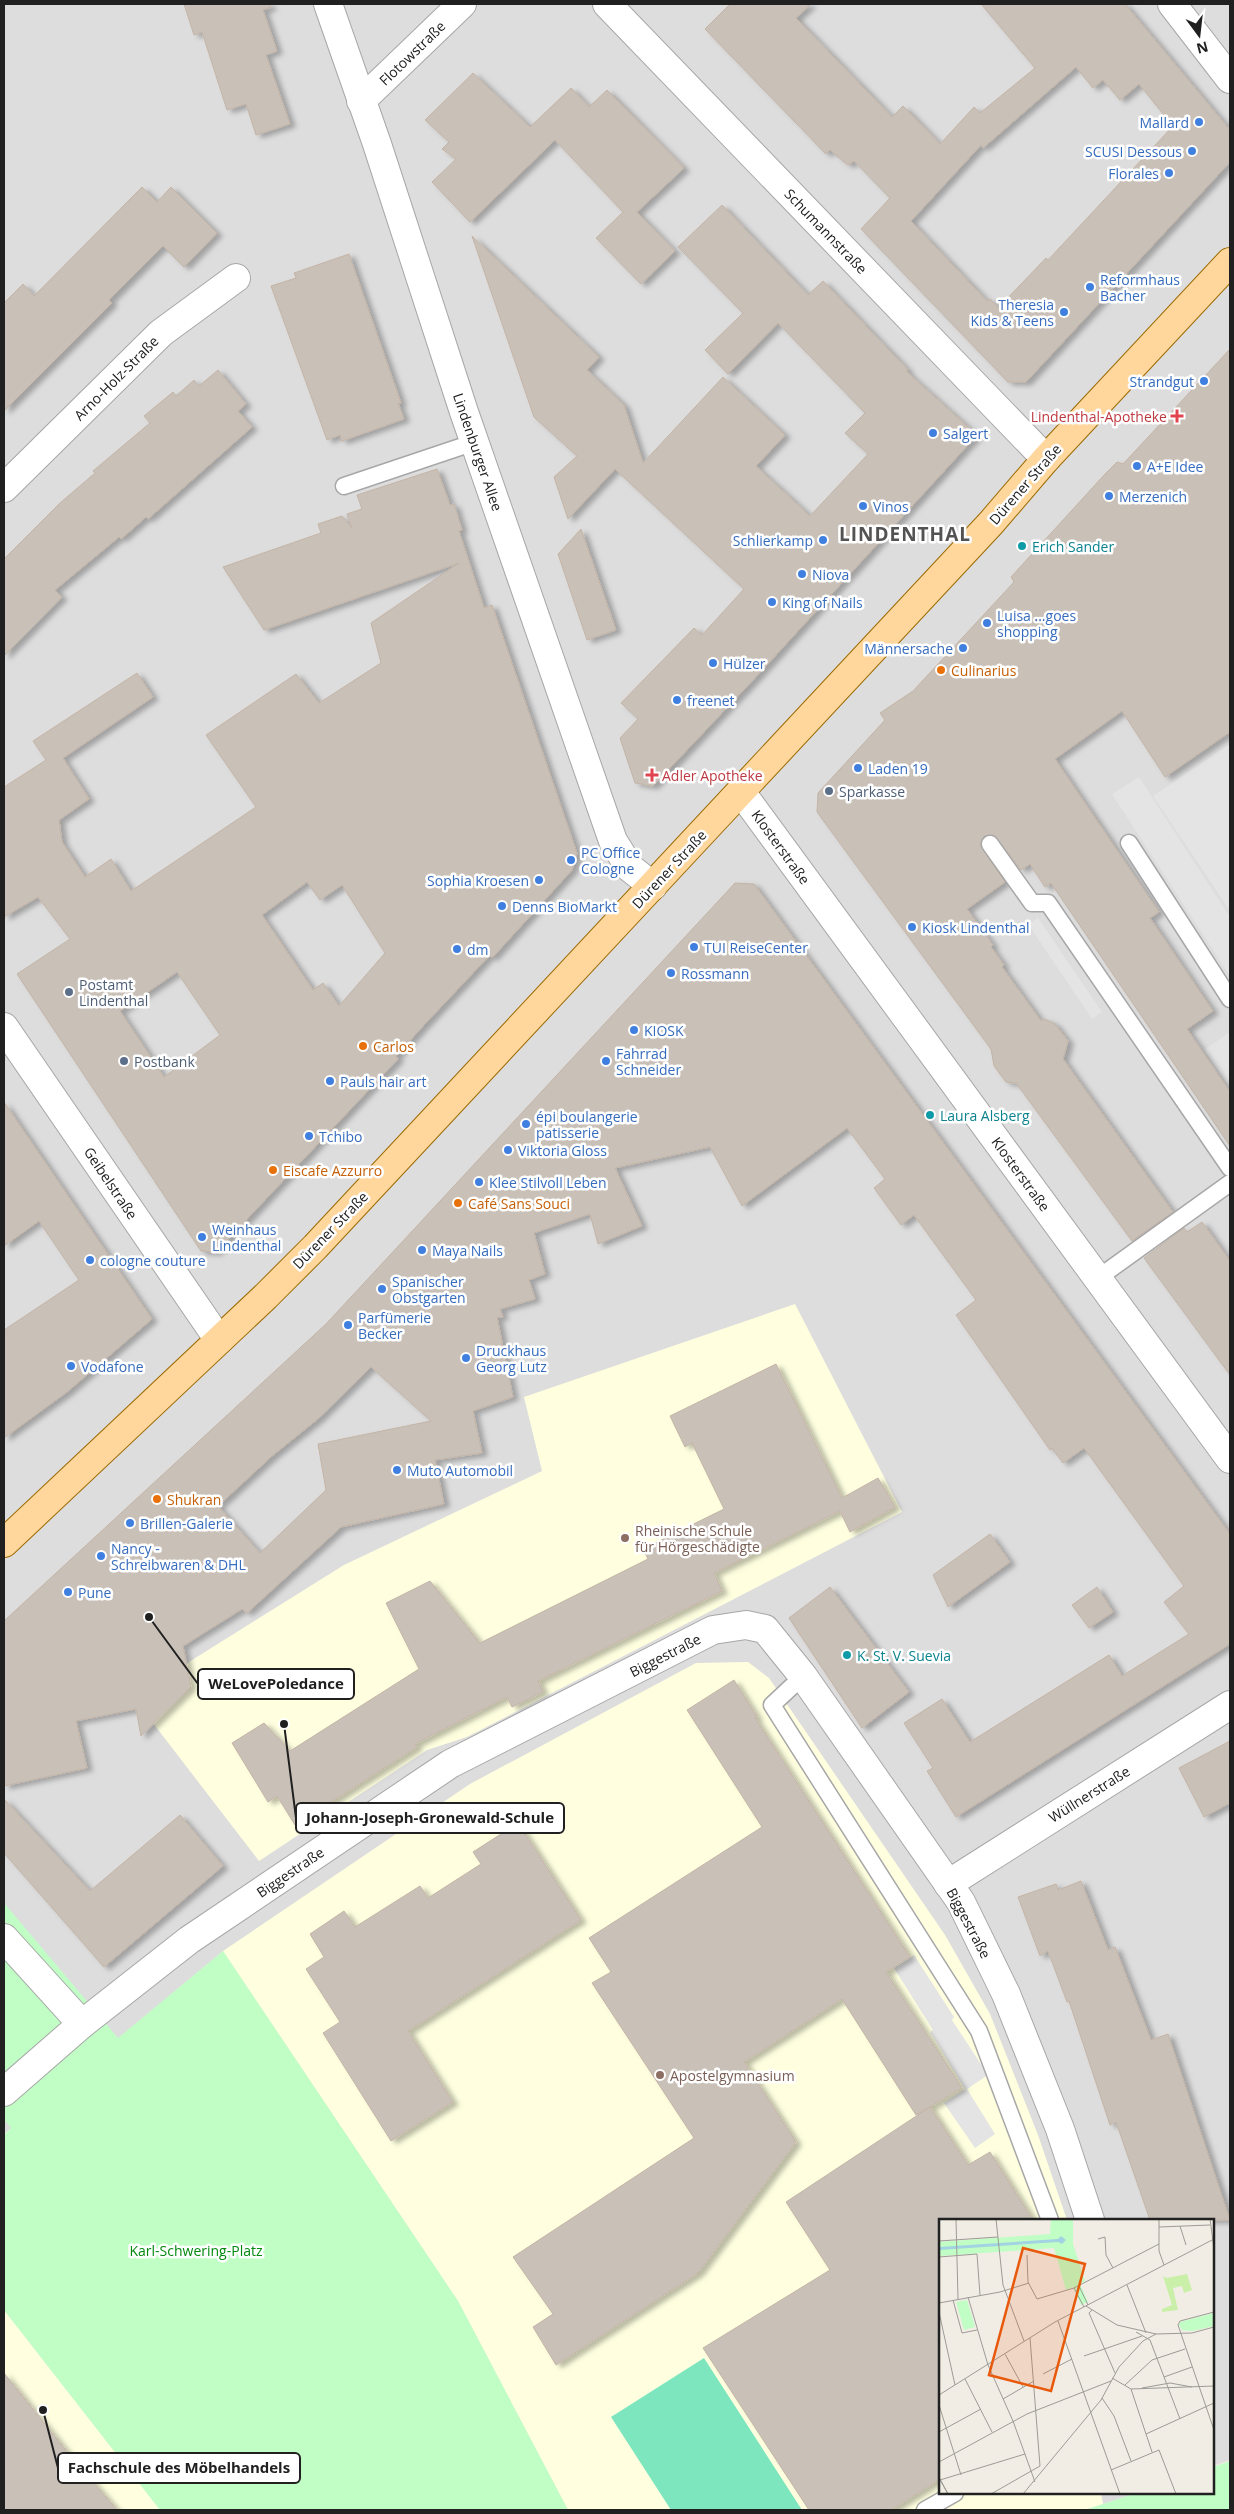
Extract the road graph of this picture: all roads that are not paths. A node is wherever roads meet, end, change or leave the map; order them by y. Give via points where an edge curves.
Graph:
1 (328, 4) edge
2 (462, 4) edge
3 (607, 4) edge
4 (1172, 4) edge
5 (1230, 79) edge
6 (361, 101) junction
7 (1230, 262) edge
8 (236, 278) dead end
9 (475, 442) junction
10 (1046, 459) junction
11 (344, 486) dead end
12 (4, 488) edge
13 (741, 792) junction
14 (1129, 843) dead end
15 (990, 844) dead end
16 (653, 886) junction
17 (1230, 999) edge
18 (4, 1027) edge
19 (1230, 1168) edge
20 (1230, 1183) edge
21 (1098, 1278) junction
22 (219, 1340) junction
23 (1230, 1459) edge
24 (4, 1543) edge
25 (803, 1676) junction
26 (1230, 1705) edge
27 (948, 1884) junction
28 (4, 1938) edge
29 (82, 2024) junction
30 (6, 2085) edge
31 (1050, 2219) edge
32 (1090, 2219) edge
33 (953, 2494) edge
34 (925, 2510) edge

1 - 6 street, Lindenburger Allee
2 - 6 street, Flotowstraße
3 - 10 street, Schumannstraße
4 - 5 street
6 - 9 street, Lindenburger Allee
7 - 10 main road, Dürener Straße
8 - 12 street, Arno-Holz-Straße via 161,333
9 - 11 lane
9 - 16 street, Lindenburger Allee via 613,841 630,868
10 - 13 main road, Dürener Straße via 991,523
13 - 16 main road, Dürener Straße
13 - 21 street, Klosterstraße
14 - 17 lane
15 - 19 lane via 1032,903 1048,903
16 - 22 main road, Dürener Straße via 315,1247
18 - 22 street, Geibelstraße
20 - 21 lane
21 - 23 street, Klosterstraße
22 - 24 main road, Dürener Straße
25 - 27 street, Biggestraße
25 - 29 street, Biggestraße via 765,1629 746,1625 713,1630 450,1764 189,1940
25 - 31 lane via 772,1705 979,2031
26 - 27 street, Wüllnerstraße
27 - 32 street, Biggestraße via 961,1902 1006,1994 1060,2129
28 - 29 street
29 - 30 street, Biggestraße
33 - 34 lane

